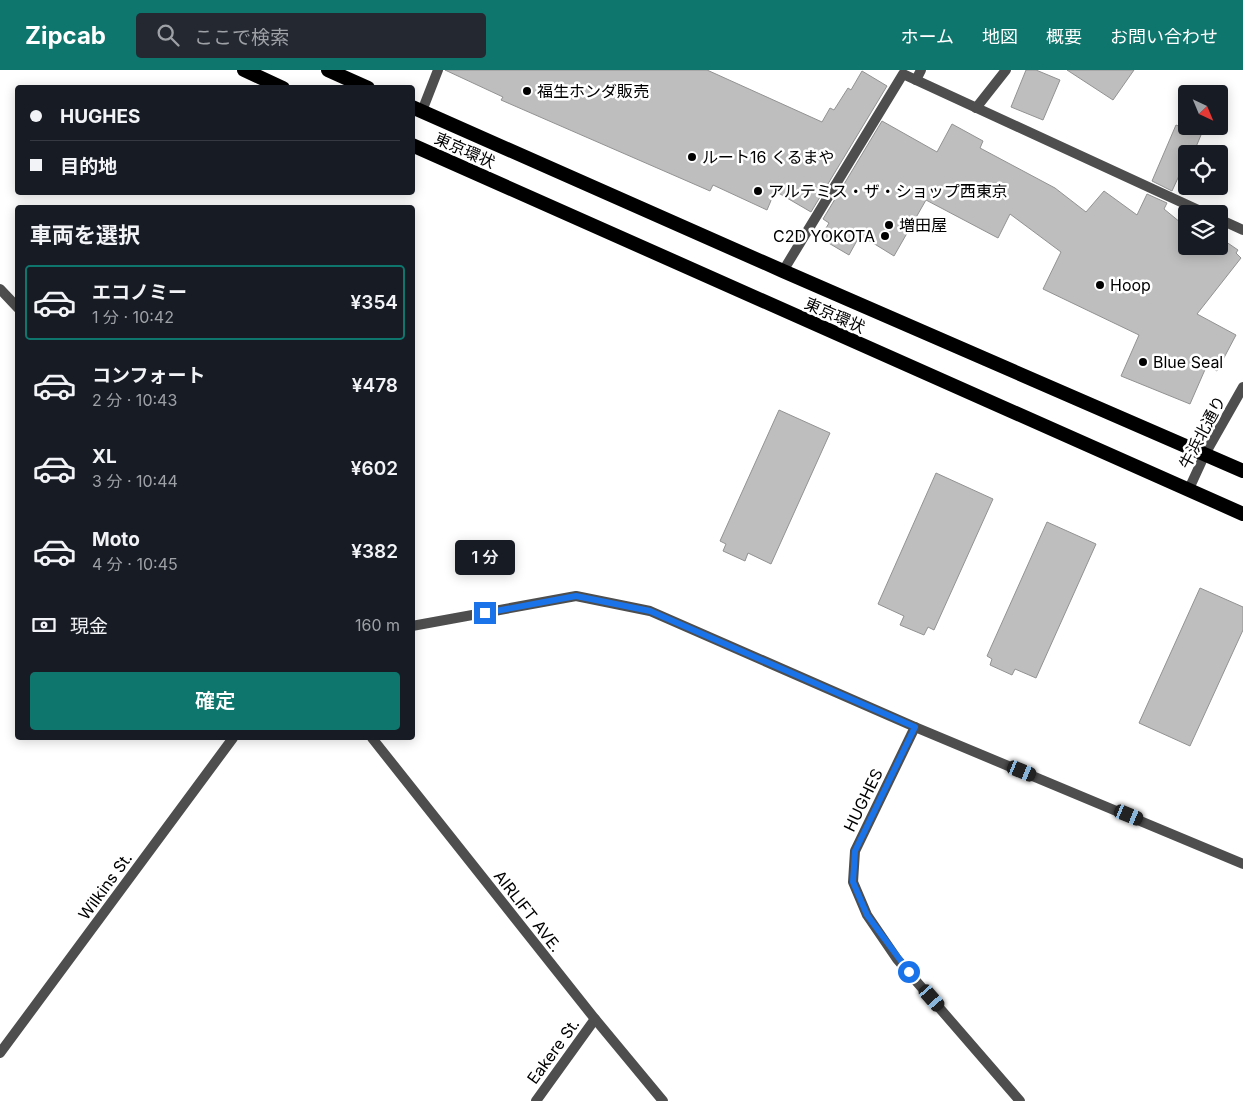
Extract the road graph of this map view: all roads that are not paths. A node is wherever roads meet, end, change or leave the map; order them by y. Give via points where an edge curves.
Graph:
1 (244, 70) edge
2 (328, 70) edge
3 (438, 70) edge
4 (921, 70) edge
5 (1006, 70) edge
6 (898, 72) edge
7 (916, 80) junction
8 (276, 85) edge
9 (361, 85) edge
10 (976, 108) junction
11 (417, 109) edge
12 (415, 146) edge
13 (1187, 205) edge
14 (1228, 223) edge
15 (1243, 230) edge
16 (783, 271) junction
17 (0, 289) edge
18 (15, 305) edge
19 (1243, 387) edge
20 (1205, 454) junction
21 (1243, 470) edge
22 (1188, 492) junction
23 (1243, 514) edge
24 (415, 625) edge
25 (915, 727) junction
26 (232, 740) edge
27 (374, 740) edge
28 (1243, 864) edge
29 (595, 1019) junction
30 (0, 1053) edge
31 (536, 1101) edge
32 (663, 1101) edge
33 (1020, 1101) edge

1 - 8 highway
2 - 9 highway
3 - 11 street
4 - 7 street
5 - 10 street
6 - 7 street
6 - 16 street
7 - 10 street
10 - 13 street
11 - 16 highway, 東京環状
12 - 22 highway, 東京環状
14 - 15 street
16 - 20 highway, 東京環状
17 - 18 street
19 - 20 street, 牛浜北通り
20 - 21 highway, 東京環状
20 - 22 street, 牛浜北通り
22 - 23 highway, 東京環状
24 - 25 street via 576,596 650,611
25 - 28 street
25 - 33 street, HUGHES via 855,851 853,882 867,915 897,959
26 - 30 street, Wilkins St.
27 - 29 street, AIRLIFT AVE.
29 - 31 street, Eakere St.
29 - 32 street, AIRLIFT AVE.

